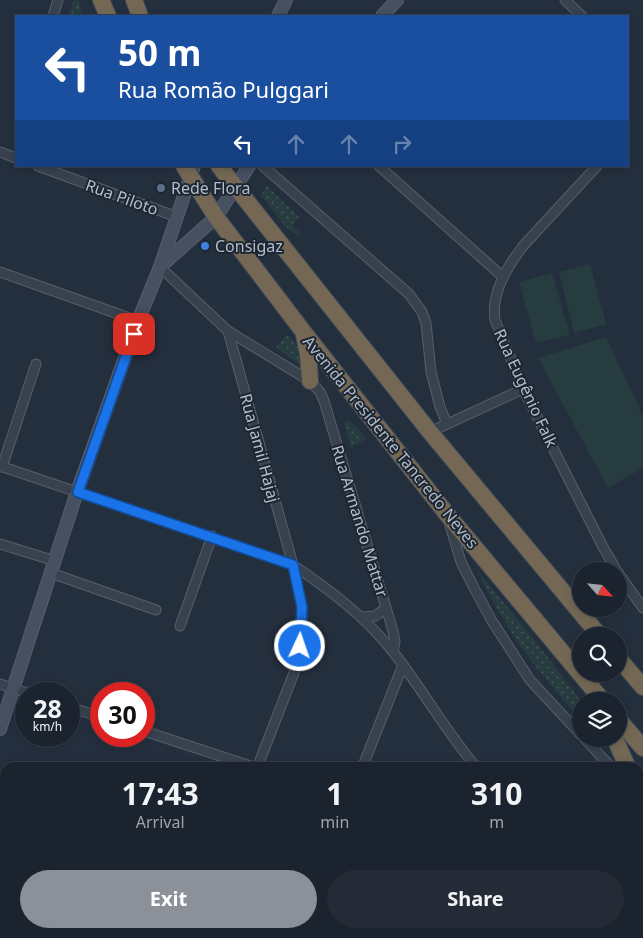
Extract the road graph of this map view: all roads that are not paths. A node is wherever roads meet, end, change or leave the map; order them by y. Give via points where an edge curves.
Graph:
1 (58, 0) edge
2 (101, 0) edge
3 (134, 0) edge
4 (286, 0) edge
5 (397, 0) edge
6 (565, 0) edge
7 (53, 15) edge
8 (108, 15) edge
9 (140, 15) edge
10 (278, 15) edge
11 (383, 15) edge
12 (581, 15) edge
13 (0, 152) edge
14 (15, 158) edge
15 (41, 167) edge
16 (220, 167) edge
17 (248, 167) edge
18 (265, 167) edge
19 (380, 167) edge
20 (596, 167) edge
21 (190, 169) edge
22 (235, 188) junction
23 (177, 217) junction
24 (216, 217) junction
25 (160, 267) junction
26 (0, 272) edge
27 (503, 278) junction
28 (138, 321) junction
29 (302, 330) junction
30 (228, 331) junction
31 (36, 364) dead end
32 (315, 386) junction
33 (523, 389) junction
34 (447, 424) junction
35 (430, 432) junction
36 (1, 467) edge
37 (78, 492) junction
38 (446, 513) junction
39 (212, 536) junction
40 (0, 544) edge
41 (55, 561) junction
42 (612, 562) edge
43 (293, 565) junction
44 (51, 573) junction
45 (628, 587) edge
46 (386, 608) junction
47 (643, 608) edge
48 (156, 610) dead end
49 (361, 617) junction
50 (180, 626) dead end
51 (592, 627) edge
52 (393, 652) junction
53 (403, 665) junction
54 (627, 668) edge
55 (0, 684) edge
56 (643, 687) edge
57 (13, 688) junction
58 (594, 692) edge
59 (572, 725) edge
60 (0, 729) edge
61 (627, 729) edge
62 (155, 735) edge
63 (592, 747) edge
64 (619, 747) edge
65 (643, 748) edge
66 (468, 758) junction
67 (239, 762) edge
68 (259, 762) edge
69 (364, 762) edge
70 (467, 762) edge
71 (472, 762) edge
72 (606, 762) edge
73 (625, 762) edge

1 - 7 street
2 - 8 highway
3 - 9 highway
4 - 10 main road
5 - 11 main road
6 - 12 street
13 - 14 street
15 - 23 street, Rua Piloto
16 - 22 highway
17 - 22 main road
18 - 34 street via 409,294 422,312 431,372
19 - 27 street
20 - 27 street, Rua Eugênio Falk via 523,246
21 - 23 main road
21 - 24 highway, Avenida Presidente Tancredo Neves
22 - 24 main road
22 - 35 highway
23 - 25 main road
24 - 25 main road
24 - 29 highway, Avenida Presidente Tancredo Neves
25 - 28 main road
25 - 30 street
26 - 28 street
27 - 33 street, Rua Eugênio Falk via 495,302 495,320
28 - 37 main road
29 - 32 highway
29 - 38 highway, Avenida Presidente Tancredo Neves
30 - 32 street
30 - 43 street, Rua Jamil Hajaj
31 - 36 street
32 - 46 street, Rua Armando Mattar via 327,411
33 - 34 street
33 - 42 street, Rua Eugênio Falk
34 - 35 street
35 - 51 highway
36 - 37 street
37 - 39 street
37 - 41 main road
38 - 58 highway, Avenida Presidente Tancredo Neves
38 - 59 street via 461,562 492,621 530,680
39 - 43 street
39 - 50 street
40 - 41 street
41 - 44 main road
43 - 49 street
43 - 68 street, Rua Jamil Hajaj via 302,607 299,660
44 - 48 street
44 - 57 main road
45 - 47 street, Rua Eugênio Falk
46 - 49 street via 375,616
46 - 52 street, Rua Armando Mattar via 395,642
49 - 52 street
52 - 53 street
53 - 66 street
53 - 69 street
54 - 56 highway
55 - 57 street
57 - 60 main road
61 - 65 highway
62 - 67 street
63 - 72 street
64 - 73 highway
66 - 70 street
66 - 71 street

